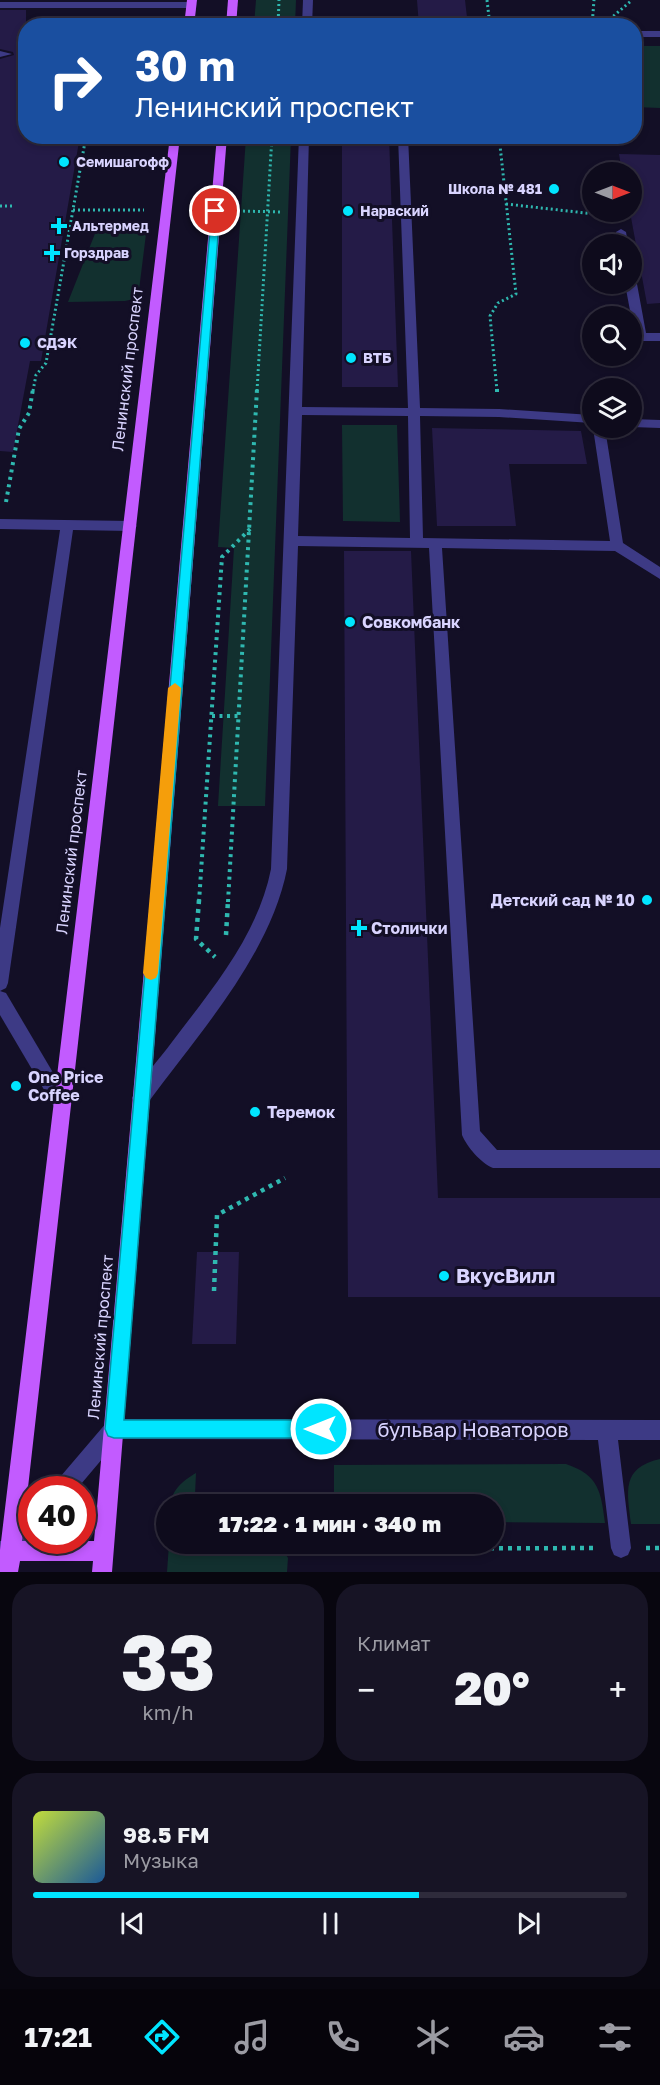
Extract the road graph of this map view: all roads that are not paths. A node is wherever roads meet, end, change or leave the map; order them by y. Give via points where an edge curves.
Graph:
1 (233, 0) edge
2 (308, 0) edge
3 (191, 3) edge
4 (0, 5) edge
5 (190, 18) edge
6 (232, 18) edge
7 (307, 18) edge
8 (642, 34) edge
9 (660, 34) edge
10 (174, 144) edge
11 (221, 144) edge
12 (304, 144) edge
13 (403, 144) edge
14 (633, 294) edge
15 (660, 337) edge
16 (296, 411) junction
17 (414, 412) junction
18 (582, 418) edge
19 (642, 423) edge
20 (660, 424) edge
21 (601, 438) edge
22 (1, 524) edge
23 (68, 524) junction
24 (130, 526) junction
25 (290, 541) junction
26 (417, 542) junction
27 (435, 542) junction
28 (617, 546) junction
29 (660, 574) edge
30 (0, 983) edge
31 (0, 999) edge
32 (141, 1098) junction
33 (62, 1104) junction
34 (660, 1159) edge
35 (114, 1429) junction
36 (607, 1430) junction
37 (660, 1430) edge
38 (75, 1476) edge
39 (18, 1539) edge
40 (621, 1548) road end
41 (5, 1551) edge
42 (104, 1551) junction
43 (8, 1572) edge
44 (102, 1572) edge

1 - 6 main road
2 - 7 street
3 - 4 street
3 - 5 main road
8 - 9 street
10 - 24 main road, Ленинский проспект
11 - 32 main road, Ленинский проспект
12 - 16 street
13 - 17 street
14 - 15 street via 641,337
16 - 17 street
16 - 25 street
17 - 18 street
17 - 26 street
19 - 20 street
21 - 28 street
22 - 23 street
23 - 24 street
23 - 30 street
24 - 33 main road, Ленинский проспект
25 - 26 street
25 - 32 street via 279,869 275,892 268,912 231,973
26 - 27 street
27 - 28 street
27 - 34 street via 471,1135 493,1159
28 - 29 street
31 - 33 street
32 - 35 main road, Ленинский проспект
33 - 41 main road, Ленинский проспект
35 - 36 street, бульвар Новаторов
35 - 38 street
35 - 42 main road, Ленинский проспект
36 - 37 street, бульвар Новаторов
36 - 40 street
39 - 41 street
41 - 42 main road
41 - 43 main road, Ленинский проспект
42 - 44 main road, Ленинский проспект

